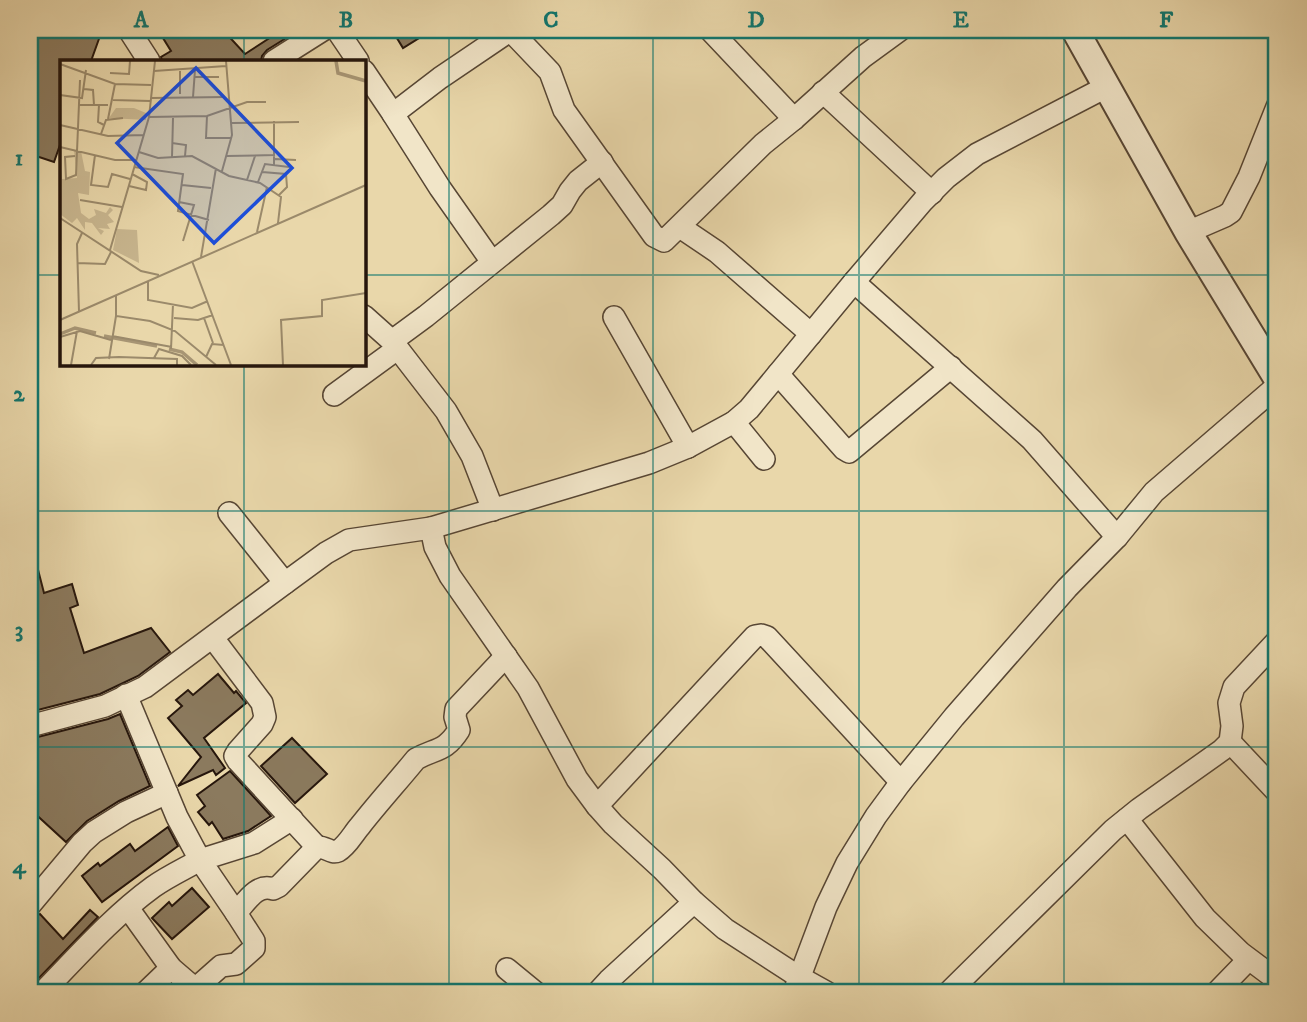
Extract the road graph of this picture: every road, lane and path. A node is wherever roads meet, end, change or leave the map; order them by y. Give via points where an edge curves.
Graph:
1 (129, 30) edge
2 (323, 30) edge
3 (337, 30) edge
4 (511, 30) edge
5 (710, 30) edge
6 (900, 30) edge
7 (1075, 30) edge
8 (148, 60) edge
9 (276, 60) edge
10 (357, 60) edge
11 (366, 74) edge
12 (1108, 86) junction
13 (823, 92) junction
14 (1277, 107) edge
15 (393, 114) junction
16 (794, 119) junction
17 (602, 162) junction
18 (932, 192) junction
19 (680, 227) junction
20 (1188, 232) junction
21 (492, 262) junction
22 (854, 282) junction
23 (614, 317) dead end
24 (366, 318) edge
25 (811, 334) junction
26 (395, 345) junction
27 (951, 367) junction
28 (778, 374) junction
29 (1277, 378) edge
30 (1277, 386) edge
31 (334, 395) dead end
32 (734, 422) junction
33 (688, 447) junction
34 (764, 459) dead end
35 (493, 510) junction
36 (229, 513) dead end
37 (431, 528) junction
38 (1116, 537) junction
39 (285, 583) junction
40 (213, 638) junction
41 (1277, 641) edge
42 (506, 656) junction
43 (126, 695) junction
44 (32, 719) edge
45 (1230, 741) junction
46 (901, 782) junction
47 (1277, 792) edge
48 (167, 793) junction
49 (597, 806) junction
50 (292, 819) junction
51 (1127, 819) junction
52 (317, 847) junction
53 (200, 860) junction
54 (694, 902) junction
55 (30, 905) edge
56 (128, 908) junction
57 (236, 913) junction
58 (1248, 960) junction
59 (171, 968) junction
60 (507, 969) dead end
61 (1277, 980) edge
62 (797, 985) edge
63 (197, 991) edge
64 (43, 992) edge
65 (146, 992) edge
66 (535, 992) edge
67 (598, 992) edge
68 (826, 992) edge
69 (949, 992) edge
70 (1217, 992) edge

1 - 8 street
2 - 9 street
3 - 10 street
4 - 15 street
4 - 17 street via 550,72 564,110
5 - 16 street
6 - 13 street
7 - 12 street
11 - 15 street
12 - 18 street via 977,154
12 - 20 street
13 - 16 street
13 - 18 street
14 - 20 street via 1231,212
15 - 21 street
16 - 19 street
17 - 19 street via 654,236 664,241
17 - 21 street via 579,181 562,205
18 - 22 street
19 - 25 street via 717,252
20 - 29 street
21 - 26 street
22 - 25 street
22 - 27 street
23 - 33 street
24 - 26 street
25 - 28 street
26 - 31 street
26 - 35 street via 446,411 472,456
27 - 28 street via 848,452
27 - 38 street via 1032,440
28 - 32 street
30 - 38 street via 1154,492
32 - 33 street
32 - 34 street
33 - 35 street
35 - 37 street
36 - 39 street
37 - 39 street via 349,540
37 - 42 street via 450,576
38 - 46 street
39 - 40 street
40 - 43 street via 145,687
40 - 50 street via 262,703 262,724 238,751 238,761
41 - 45 street via 1234,687 1229,703
42 - 49 street
42 - 52 street via 456,709 459,730 454,737 438,751 416,759 338,850
43 - 44 street via 105,706
43 - 48 street
45 - 47 street
45 - 51 street
46 - 49 street via 767,637 755,635
46 - 62 street via 847,863
48 - 53 street
48 - 55 street via 94,832
49 - 54 street
50 - 52 street
50 - 53 street via 254,843
51 - 58 street via 1205,918
51 - 69 street
52 - 57 street via 279,886 259,889
53 - 56 street
53 - 57 street
54 - 62 street
54 - 67 street
56 - 59 street
56 - 64 street
57 - 63 street via 254,948 236,964 221,966
58 - 61 street
58 - 70 street
59 - 63 street
59 - 65 street
60 - 66 street
62 - 68 street

